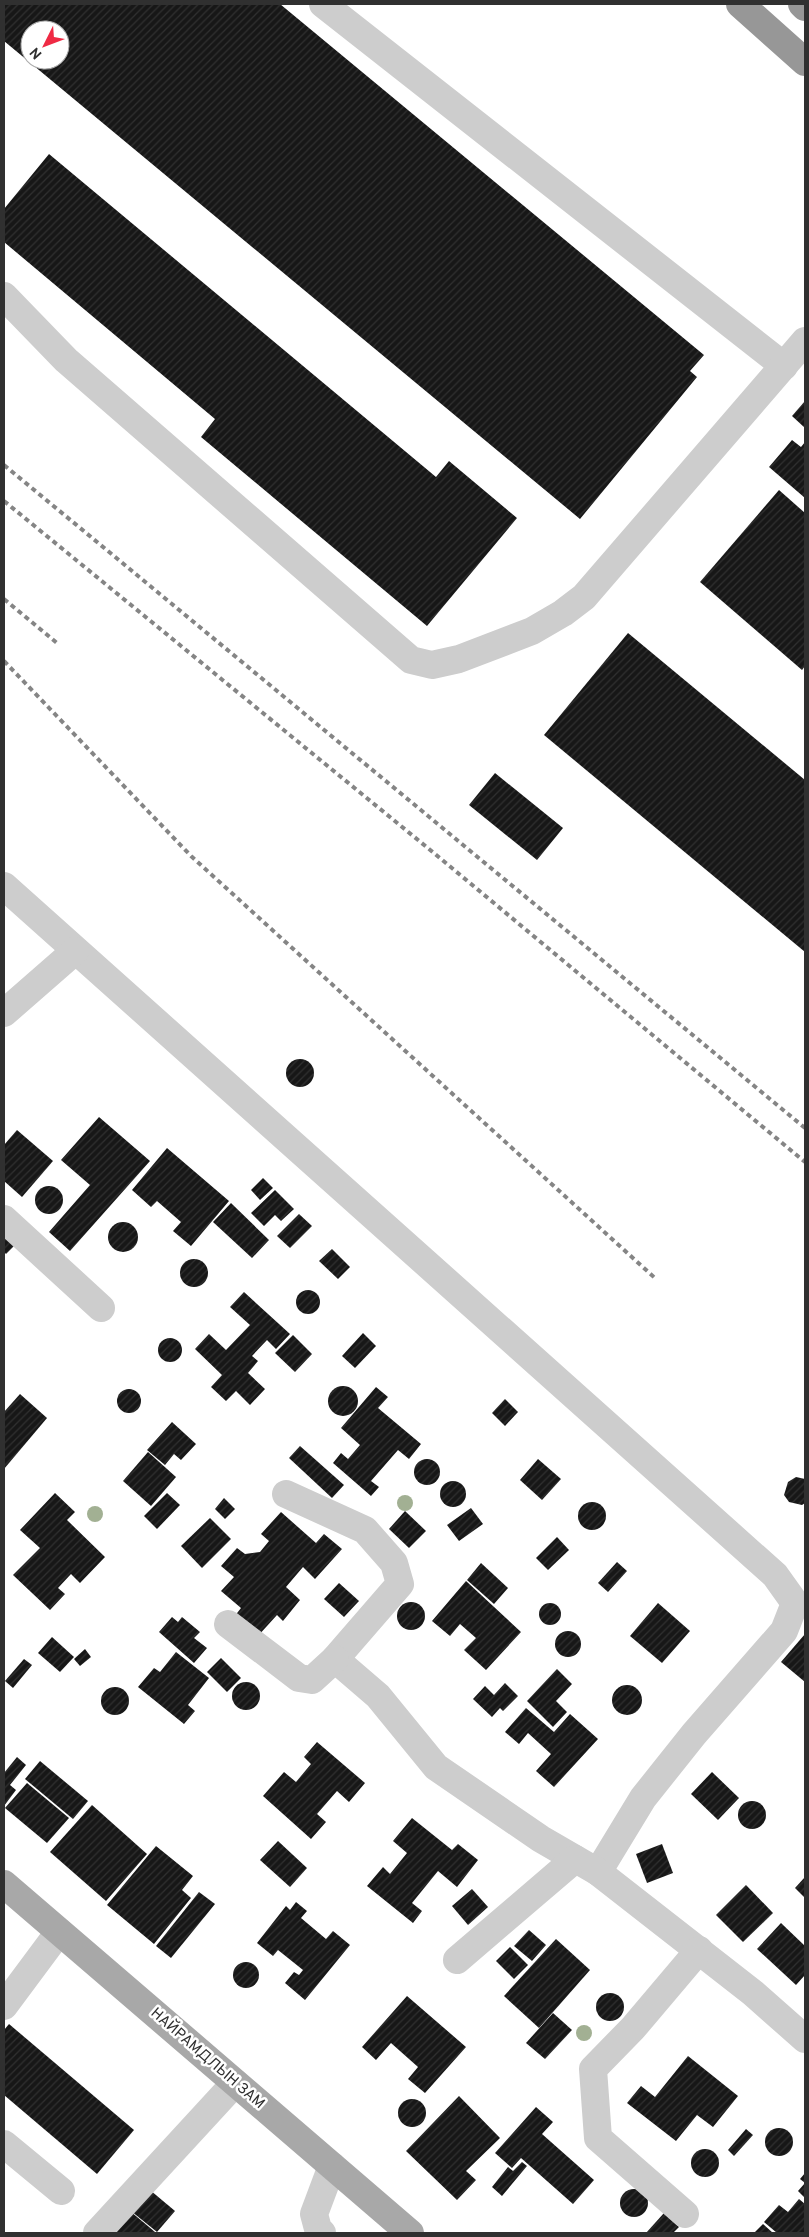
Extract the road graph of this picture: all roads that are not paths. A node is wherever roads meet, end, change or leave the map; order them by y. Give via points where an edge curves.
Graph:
1 (323, 4) edge
2 (740, 4) edge
3 (802, 4) edge
4 (805, 7) edge
5 (805, 62) edge
6 (4, 296) edge
7 (805, 341) edge
8 (784, 366) junction
9 (4, 886) edge
10 (75, 951) junction
11 (4, 1013) edge
12 (4, 1219) edge
13 (101, 1308) dead end
14 (286, 1494) dead end
15 (228, 1624) dead end
16 (335, 1659) junction
17 (575, 1859) junction
18 (598, 1872) junction
19 (4, 1884) edge
20 (59, 1932) junction
21 (699, 1950) junction
22 (457, 1960) dead end
23 (4, 2006) edge
24 (800, 2022) edge
25 (235, 2083) junction
26 (4, 2144) edge
27 (332, 2166) junction
28 (60, 2191) dead end
29 (685, 2214) dead end
30 (97, 2233) edge
31 (322, 2233) edge
32 (410, 2233) edge

1 - 8 street
2 - 5 highway
3 - 4 highway
6 - 8 street via 66,360 411,660 432,665 459,659 532,631 584,597
7 - 8 street
9 - 10 street
10 - 11 street
10 - 18 street via 775,1575 795,1603 784,1631 643,1798
12 - 13 street
14 - 16 street via 364,1530 394,1563 400,1584
15 - 16 street via 299,1678 312,1680
16 - 17 street via 378,1696 436,1767
17 - 18 street
17 - 22 street
18 - 21 street
19 - 20 main road, НАЙРАМДЛЫН ЗАМ
20 - 23 street
20 - 25 main road, НАЙРАМДЛЫН ЗАМ
21 - 24 street
21 - 29 street via 633,2028 593,2069 598,2138
25 - 27 main road, НАЙРАМДЛЫН ЗАМ
25 - 30 street
26 - 28 street
27 - 31 street via 314,2214
27 - 32 main road, НАЙРАМДЛЫН ЗАМ

